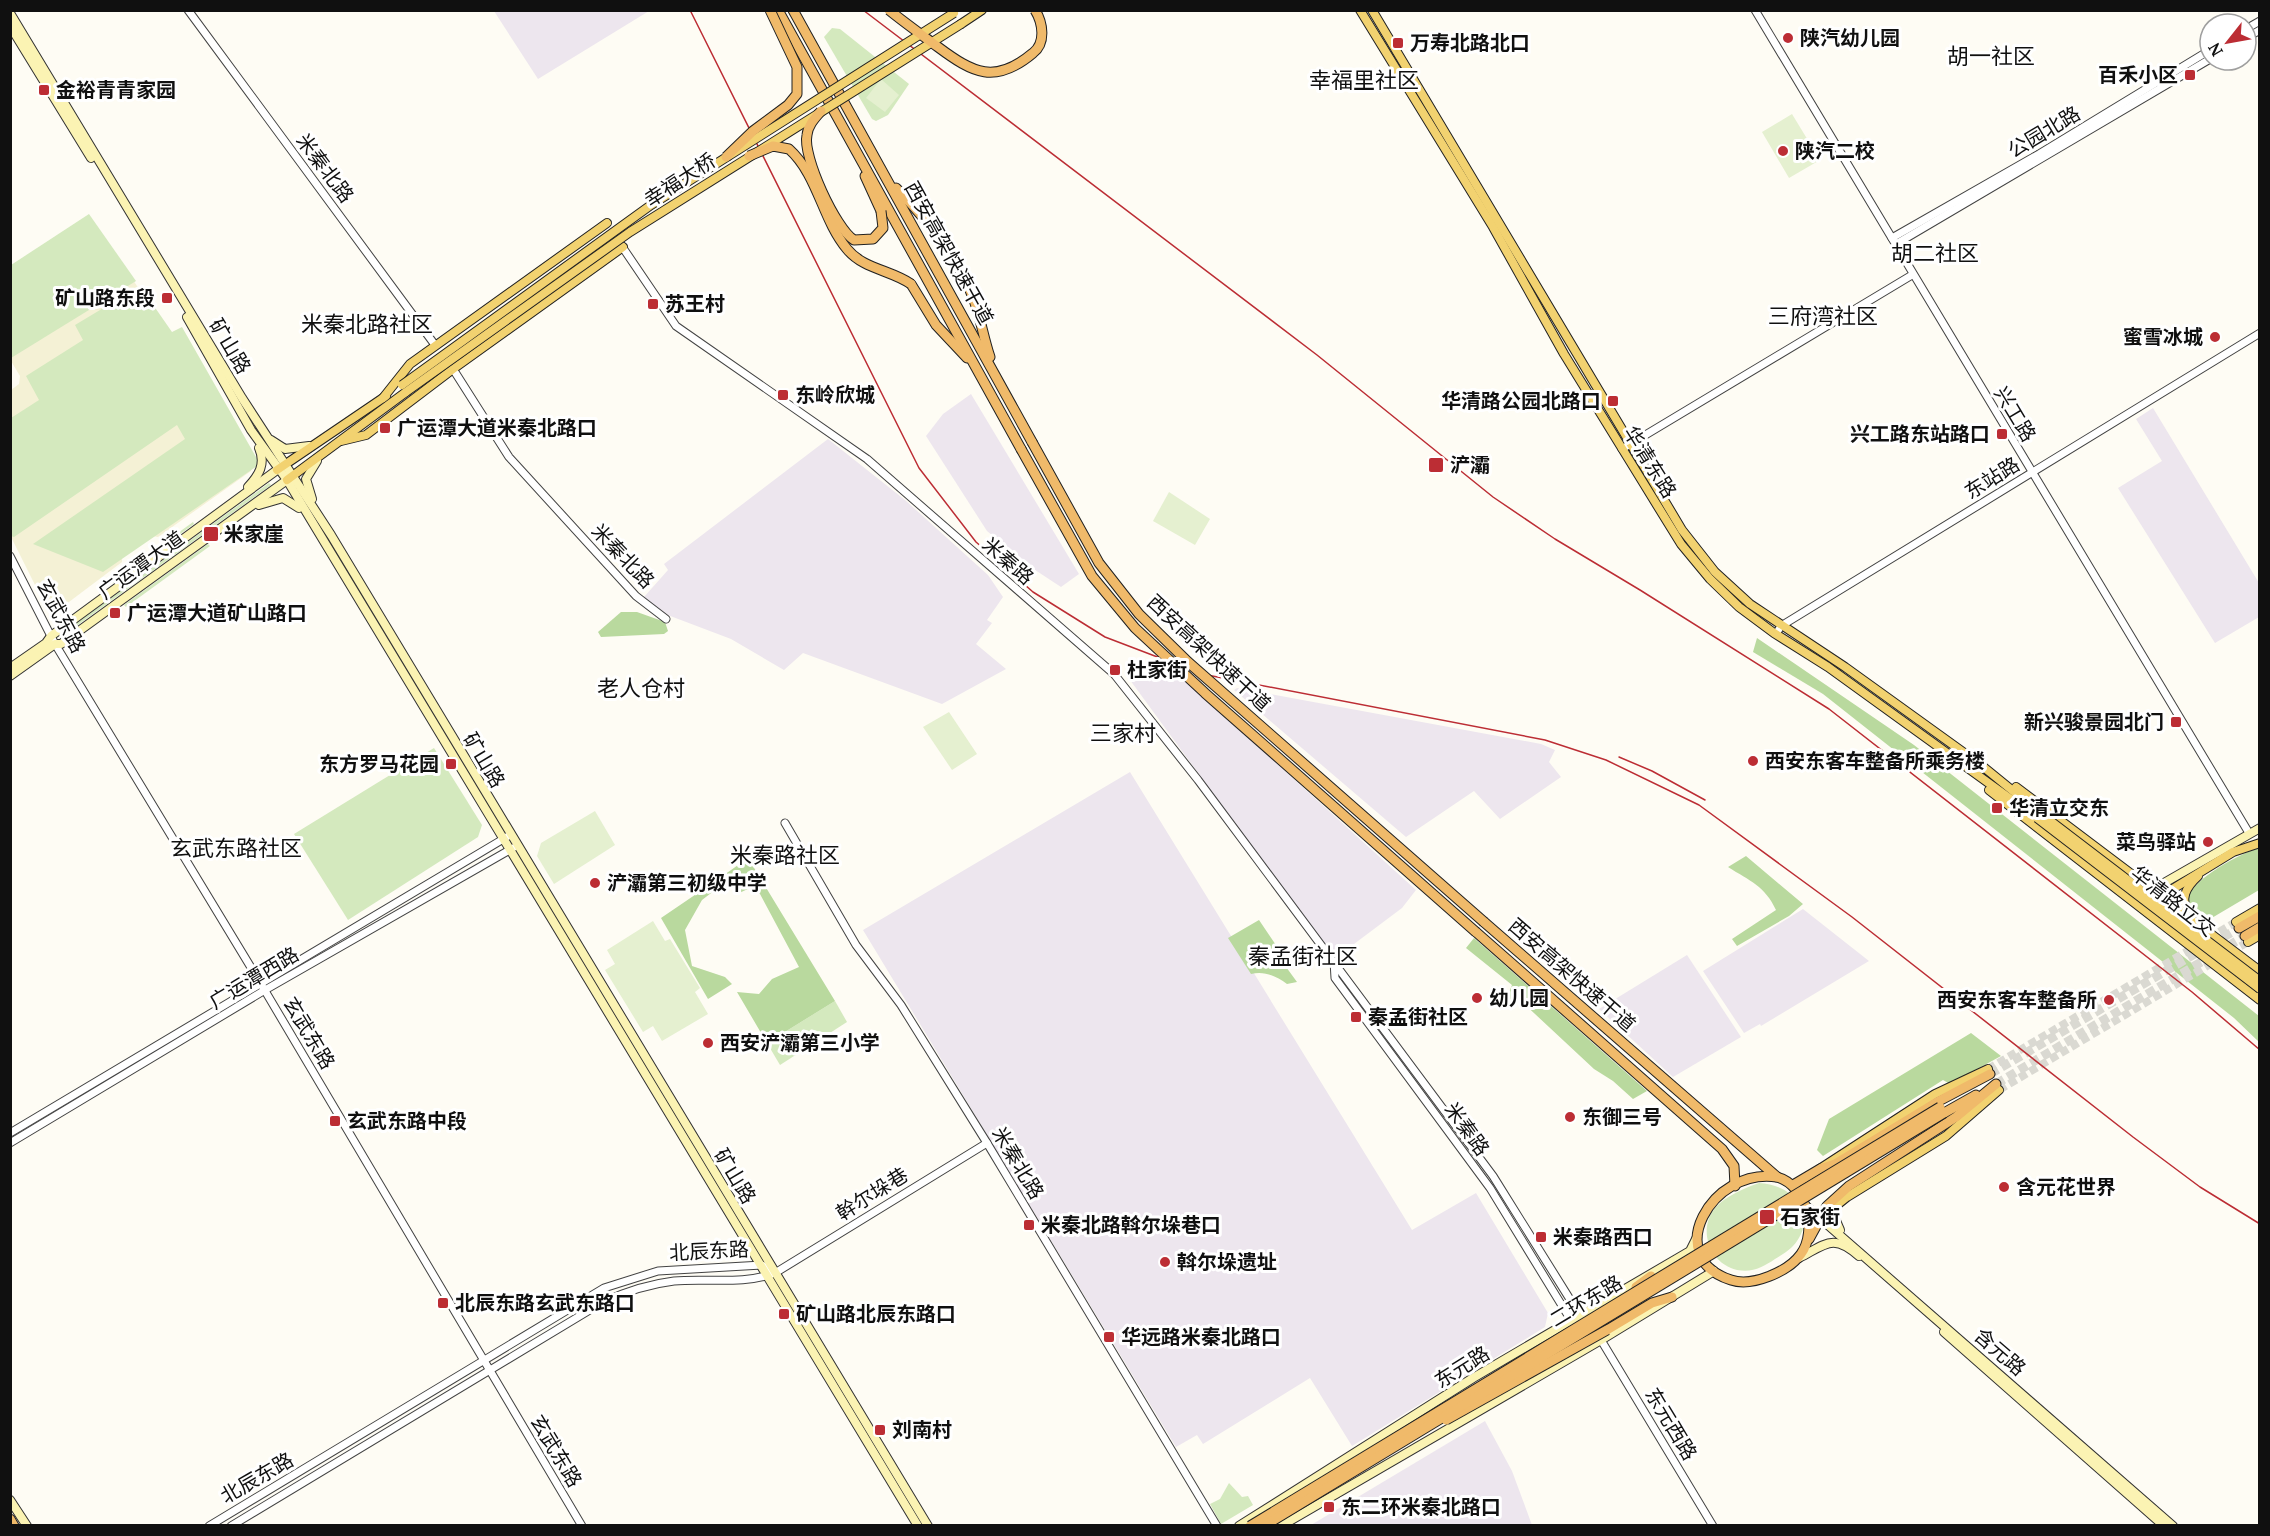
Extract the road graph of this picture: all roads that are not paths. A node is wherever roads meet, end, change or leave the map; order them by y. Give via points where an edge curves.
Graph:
1 (188, 10) edge
2 (770, 10) edge
3 (778, 10) edge
4 (793, 10) edge
5 (889, 10) edge
6 (958, 10) edge
7 (982, 10) edge
8 (1035, 10) edge
9 (1360, 10) edge
10 (1372, 10) edge
11 (1755, 10) edge
12 (10, 13) edge
13 (10, 26) edge
14 (2198, 57) edge
15 (2198, 66) edge
16 (821, 111) junction
17 (842, 124) junction
18 (749, 156) junction
19 (726, 157) junction
20 (888, 180) junction
21 (607, 223) dead end
22 (614, 234) dead end
23 (1894, 241) junction
24 (622, 247) junction
25 (1912, 275) junction
26 (2259, 333) edge
27 (435, 345) junction
28 (975, 365) junction
29 (453, 369) junction
30 (997, 379) junction
31 (404, 389) junction
32 (383, 398) junction
33 (251, 430) junction
34 (263, 432) junction
35 (341, 441) junction
36 (316, 443) junction
37 (1626, 446) junction
38 (329, 449) junction
39 (281, 468) junction
40 (2031, 473) junction
41 (289, 477) junction
42 (238, 497) junction
43 (249, 509) junction
44 (321, 519) junction
45 (310, 521) junction
46 (10, 556) edge
47 (666, 619) dead end
48 (1781, 626) junction
49 (1776, 634) junction
50 (53, 640) junction
51 (10, 668) edge
52 (10, 676) edge
53 (1959, 763) junction
54 (1981, 765) junction
55 (2039, 815) junction
56 (785, 823) dead end
57 (2259, 828) edge
58 (2248, 833) junction
59 (507, 837) junction
60 (2259, 844) edge
61 (513, 847) junction
62 (2198, 875) junction
63 (2162, 888) junction
64 (2259, 908) edge
65 (2141, 909) junction
66 (2259, 916) edge
67 (2201, 926) junction
68 (2259, 927) edge
69 (2242, 932) junction
70 (2259, 935) edge
71 (2190, 946) junction
72 (2239, 955) junction
73 (1334, 961) junction
74 (2259, 971) edge
75 (2223, 972) junction
76 (2259, 981) edge
77 (263, 987) junction
78 (2259, 989) edge
79 (2259, 1000) edge
80 (1367, 1005) junction
81 (1359, 1010) junction
82 (1989, 1072) joint
83 (1977, 1082) junction
84 (1998, 1087) junction
85 (1942, 1110) junction
86 (10, 1133) edge
87 (10, 1143) edge
88 (987, 1143) junction
89 (1820, 1169) junction
90 (1777, 1178) junction
91 (1793, 1185) junction
92 (1735, 1186) junction
93 (1849, 1186) junction
94 (1804, 1204) junction
95 (1836, 1206) junction
96 (1820, 1218) junction
97 (1697, 1235) junction
98 (1846, 1238) junction
99 (1804, 1248) junction
100 (1795, 1260) junction
101 (762, 1265) junction
102 (1714, 1271) junction
103 (772, 1274) junction
104 (1651, 1276) junction
105 (1672, 1297) junction
106 (1581, 1317) junction
107 (1572, 1322) junction
108 (1601, 1340) junction
109 (483, 1361) junction
110 (489, 1371) junction
111 (1413, 1431) junction
112 (11, 1501) edge
113 (10, 1519) edge
114 (14, 1526) edge
115 (27, 1526) edge
116 (209, 1526) edge
117 (231, 1526) edge
118 (582, 1526) edge
119 (918, 1526) edge
120 (928, 1526) edge
121 (1216, 1526) edge
122 (1239, 1526) edge
123 (1250, 1526) edge
124 (1264, 1526) edge
125 (1281, 1526) edge
126 (1713, 1526) edge
127 (2164, 1526) edge
128 (2173, 1526) edge

1 - 27 street, 米秦北路
2 - 19 highway, bridge via 795,59 799,74 797,94
3 - 17 highway, 西安高架快速干道
4 - 20 highway, 西安高架快速干道
5 - 8 highway, bridge via 957,61 984,73 1011,68 1037,50 1042,29
6 - 19 main road, 幸福大桥, bridge
7 - 16 main road, 幸福大桥, bridge
9 - 37 main road, 华清东路 via 1564,354
10 - 37 main road, 华清东路
11 - 23 street, 兴工路
12 - 34 main road, 矿山路
13 - 33 main road, 矿山路
14 - 23 street, 公园北路
15 - 23 street, 公园北路
16 - 17 highway, bridge via 809,128 806,148 811,165 842,228 854,240 873,239 883,228 881,211
16 - 18 main road, 幸福大桥, bridge
17 - 28 highway, 西安高架快速干道
18 - 28 highway, bridge via 773,146 789,149 801,163 847,249 868,265 911,284 936,325
18 - 31 main road, 幸福大桥, bridge via 630,232
19 - 31 main road, 幸福大桥, bridge via 591,247
20 - 30 highway, 西安高架快速干道
20 - 30 highway via 938,234 965,282
21 - 27 main road
22 - 24 street, 米秦路
23 - 25 street, 兴工路
24 - 29 main road
24 - 73 street, 米秦路 via 676,326 867,459 1114,674
25 - 37 street
25 - 40 street, 兴工路
26 - 40 street, 东站路
27 - 32 main road via 410,364
28 - 92 highway, 西安高架快速干道, bridge via 1092,576 1135,628 1722,1149 1734,1166
29 - 35 main road via 366,435
29 - 47 street, 米秦北路 via 509,457 636,596
30 - 90 highway, 西安高架快速干道, bridge via 1099,563 1139,614 1188,662
31 - 32 main road, 广运潭大道
31 - 35 main road, 广运潭大道
32 - 36 main road, 广运潭大道
33 - 39 main road, 矿山路
33 - 42 main road via 263,464
34 - 36 main road via 285,449
34 - 39 main road, 矿山路
35 - 38 main road, 广运潭大道
36 - 39 main road, 广运潭大道
37 - 48 main road, 华清东路 via 1715,572
37 - 49 main road, 华清东路 via 1681,544 1739,607
38 - 41 main road, 广运潭大道
38 - 44 main road via 306,479
39 - 41 main road, 矿山路
39 - 42 main road, 广运潭大道
40 - 48 street, 东站路
40 - 58 street, 兴工路
41 - 43 main road, 广运潭大道
41 - 44 main road, 矿山路
41 - 45 main road, 矿山路
42 - 50 main road, 广运潭大道
43 - 45 main road via 284,498 296,504
43 - 50 main road, 广运潭大道 via 61,644
44 - 59 main road, 矿山路
45 - 59 main road, 矿山路
46 - 50 street, 玄武东路
48 - 49 street, 东站路
48 - 54 main road, 华清东路
49 - 53 main road, 华清东路
50 - 51 main road, 广运潭大道
50 - 52 main road, 广运潭大道
50 - 77 street, 玄武东路
53 - 55 main road, 华清东路
53 - 65 main road via 2003,803
54 - 55 main road, 华清东路
54 - 63 main road via 2140,879
55 - 76 main road, 华清路立交, bridge
55 - 78 main road, 华清路立交, bridge
56 - 88 street, 米秦北路 via 856,945 901,1005
57 - 58 main road
58 - 63 main road
59 - 61 main road, 矿山路
59 - 77 street, 广运潭西路
60 - 62 main road via 2236,851
61 - 77 street, 广运潭西路
61 - 101 main road, 矿山路
61 - 103 main road, 矿山路
62 - 63 main road
62 - 67 main road via 2183,902 2188,914
63 - 65 main road
63 - 67 main road
64 - 69 main road
65 - 71 main road
66 - 69 highway
67 - 71 main road via 2208,935 2199,946
67 - 72 main road
68 - 69 highway
69 - 70 main road
71 - 75 main road
72 - 74 main road
72 - 75 main road via 2232,954 2222,964
73 - 80 street, 米秦路
73 - 81 street, 米秦路 via 1335,978
75 - 79 main road
77 - 86 street, 广运潭西路
77 - 87 street, 广运潭西路
77 - 109 street, 玄武东路
80 - 81 street
80 - 106 street, 米秦路 via 1498,1182
81 - 107 street, 米秦路 via 1490,1188
82 - 83 highway
82 - 89 main road via 1935,1094
83 - 85 highway
83 - 89 highway
84 - 85 highway
84 - 93 highway
84 - 95 main road via 1946,1136
85 - 111 highway, 二环东路, bridge
88 - 103 street, 幹尔垛巷
88 - 121 street, 米秦北路
89 - 91 highway
90 - 91 highway
90 - 92 highway via 1757,1178
91 - 94 highway
92 - 97 highway via 1706,1206
93 - 95 main road
93 - 96 highway
94 - 96 main road, 含元路
94 - 99 highway via 1808,1222
95 - 96 main road
95 - 98 main road via 1834,1219
96 - 98 main road, 含元路
96 - 99 highway
97 - 102 highway via 1702,1257
97 - 104 main road, 东元路 via 1690,1251
98 - 128 main road, 含元路
99 - 100 highway
100 - 102 highway via 1751,1282 1731,1280
100 - 127 main road, 含元路 via 1830,1241 1853,1251
101 - 103 main road, 矿山路
101 - 109 street, 北辰东路 via 658,1271 630,1278 590,1296
102 - 105 main road
103 - 110 street, 北辰东路 via 675,1281 635,1289 603,1302
103 - 119 main road, 矿山路
103 - 120 main road, 矿山路
104 - 106 main road, 东元路
104 - 111 highway, bridge via 1464,1390
105 - 108 main road
105 - 111 highway, bridge via 1652,1303 1464,1413
106 - 107 main road, 东元路
107 - 122 main road, 东元路 via 1473,1378
108 - 125 main road
108 - 126 street, 东元西路
109 - 110 street, 玄武东路
109 - 116 street, 北辰东路
110 - 117 street, 北辰东路
110 - 118 street, 玄武东路
111 - 123 highway, 二环东路, bridge
111 - 124 highway, 二环东路, bridge
112 - 115 main road
113 - 114 highway

